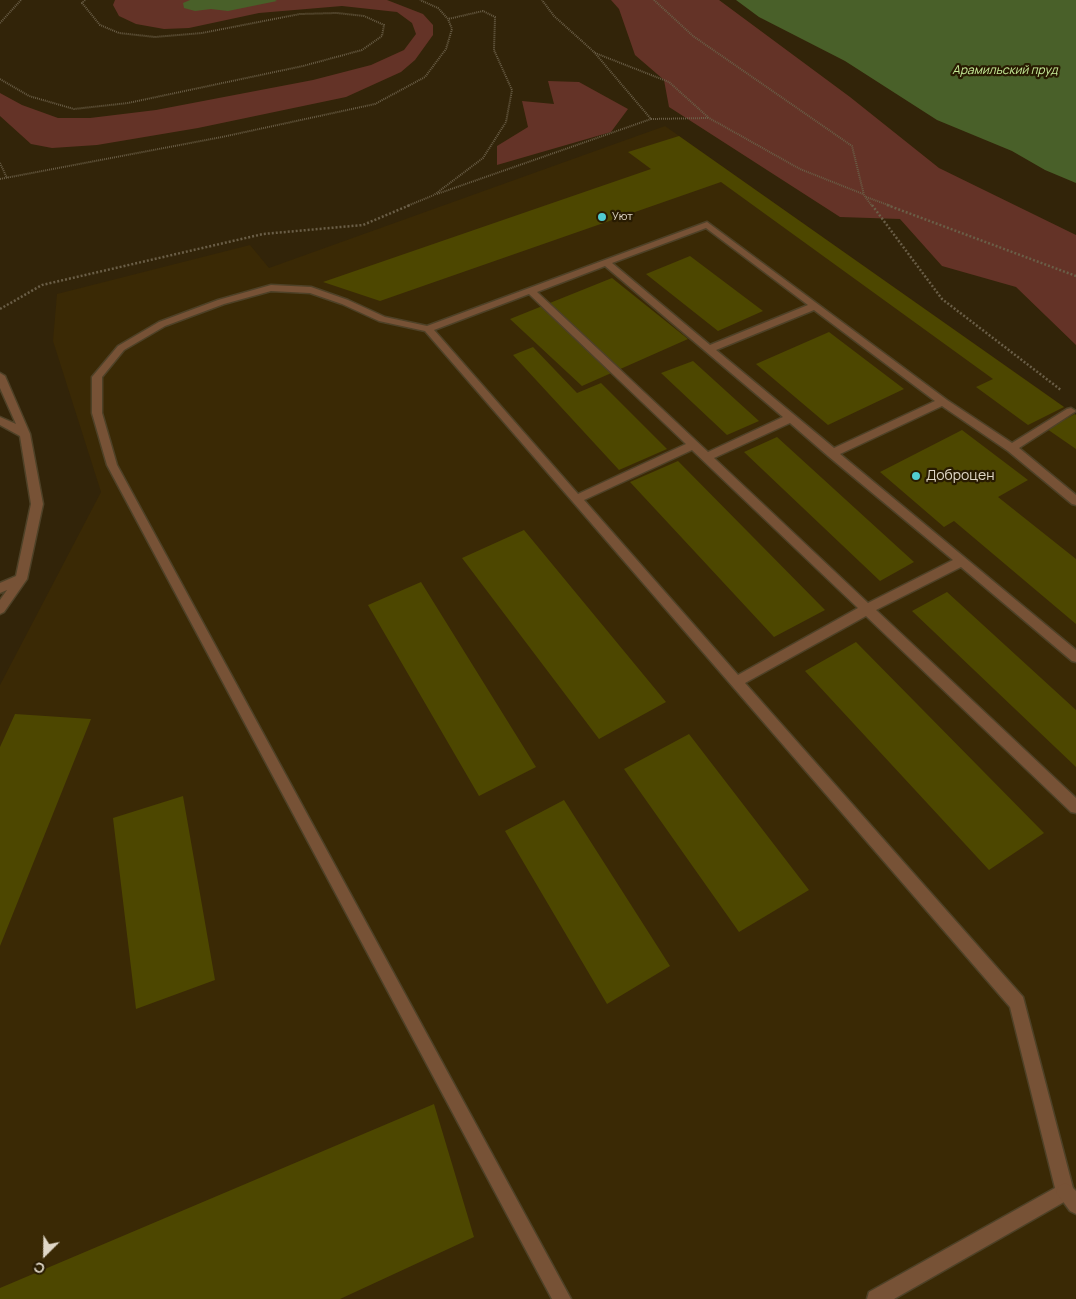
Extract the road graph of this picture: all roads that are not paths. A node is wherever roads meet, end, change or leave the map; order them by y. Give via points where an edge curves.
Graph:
1 (606, 263) junction
2 (531, 291) junction
3 (815, 306) junction
4 (428, 329) junction
5 (709, 349) junction
6 (0, 376) edge
7 (943, 402) junction
8 (1071, 412) road end
9 (791, 418) junction
10 (0, 420) edge
11 (25, 434) junction
12 (694, 445) junction
13 (1012, 448) junction
14 (832, 453) junction
15 (706, 457) junction
16 (577, 499) junction
17 (1076, 501) edge
18 (962, 561) junction
19 (21, 579) junction
20 (0, 588) edge
21 (0, 609) edge
22 (867, 609) junction
23 (1076, 657) edge
24 (736, 682) junction
25 (1076, 808) edge
26 (1071, 1198) edge
27 (562, 1299) edge
28 (876, 1299) edge

1 - 2 lane
1 - 3 lane via 707,225
1 - 5 lane
2 - 4 lane
2 - 12 lane
3 - 5 lane
3 - 7 lane
4 - 16 lane
4 - 27 lane via 382,319 311,290 271,288 162,324 121,348 97,377 96,413 112,465
5 - 9 lane
6 - 11 lane
7 - 13 lane
7 - 14 lane
8 - 13 lane
9 - 14 lane
9 - 15 lane
10 - 11 lane
11 - 19 lane via 37,504
12 - 15 lane
12 - 16 lane
13 - 17 lane
14 - 18 lane
15 - 22 lane
16 - 24 lane
18 - 22 lane
18 - 23 lane
19 - 20 lane
19 - 21 lane
22 - 24 lane
22 - 25 lane
24 - 26 lane via 1016,1003
26 - 28 lane

